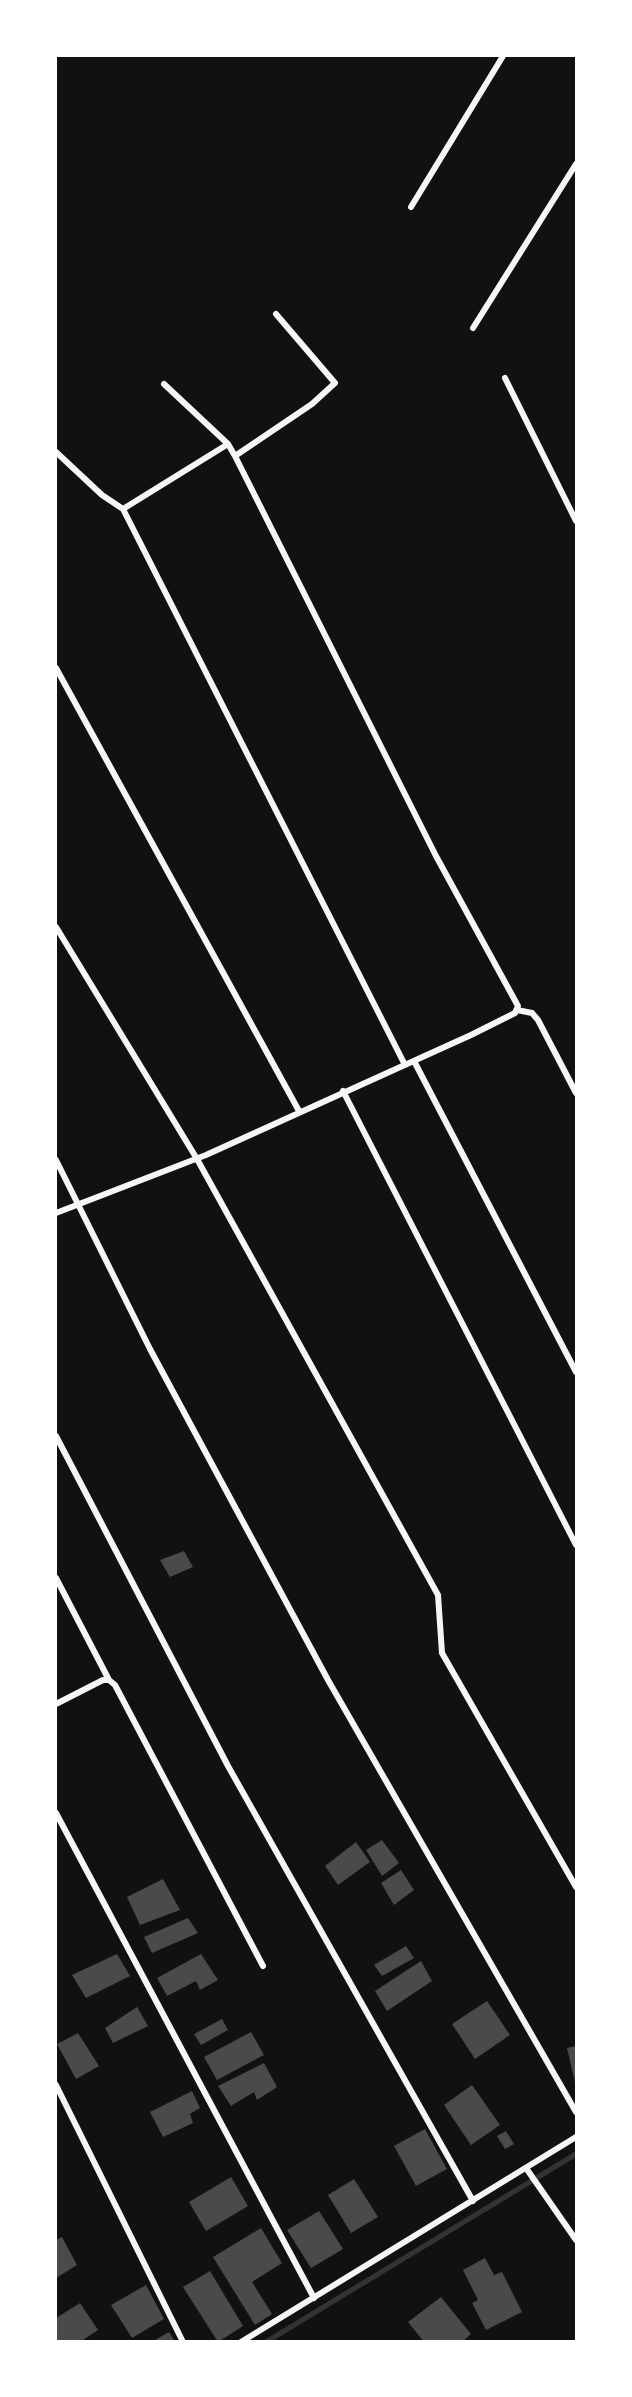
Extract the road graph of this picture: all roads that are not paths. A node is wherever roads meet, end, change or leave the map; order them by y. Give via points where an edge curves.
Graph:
1 (503, 56) edge
2 (576, 164) edge
3 (411, 207) dead end
4 (276, 314) dead end
5 (473, 328) dead end
6 (505, 378) dead end
7 (164, 384) dead end
8 (228, 444) junction
9 (56, 452) edge
10 (235, 456) junction
11 (123, 508) junction
12 (576, 521) edge
13 (56, 668) edge
14 (56, 927) edge
15 (517, 1010) junction
16 (414, 1061) junction
17 (405, 1065) junction
18 (344, 1091) junction
19 (576, 1093) edge
20 (299, 1111) junction
21 (197, 1159) junction
22 (56, 1160) edge
23 (77, 1204) junction
24 (56, 1213) edge
25 (576, 1372) edge
26 (56, 1436) edge
27 (576, 1545) edge
28 (56, 1578) edge
29 (109, 1680) junction
30 (56, 1704) edge
31 (56, 1813) edge
32 (576, 1887) edge
33 (263, 1966) dead end
34 (56, 2085) edge
35 (576, 2112) edge
36 (576, 2137) edge
37 (526, 2168) junction
38 (473, 2201) junction
39 (576, 2240) edge
40 (314, 2298) junction
41 (183, 2342) edge
42 (241, 2342) edge

1 - 3 street
2 - 5 street
4 - 10 street via 335,383 312,404
6 - 12 street
7 - 8 street
8 - 10 street
8 - 11 street
9 - 11 street via 102,495
10 - 15 street
11 - 17 street
13 - 20 street
14 - 21 street
15 - 16 street
15 - 19 street via 532,1013 538,1020
16 - 17 street
16 - 25 street
17 - 18 street
18 - 20 street
18 - 27 street
20 - 21 street
21 - 23 street
21 - 32 street via 438,1595 442,1653
22 - 23 street
23 - 24 street
23 - 35 street via 150,1349 328,1680
26 - 38 street via 228,1766
28 - 29 street
29 - 30 street
29 - 33 street
31 - 40 street
34 - 41 street
36 - 37 street
37 - 38 street
37 - 39 street
38 - 40 street
40 - 42 street

